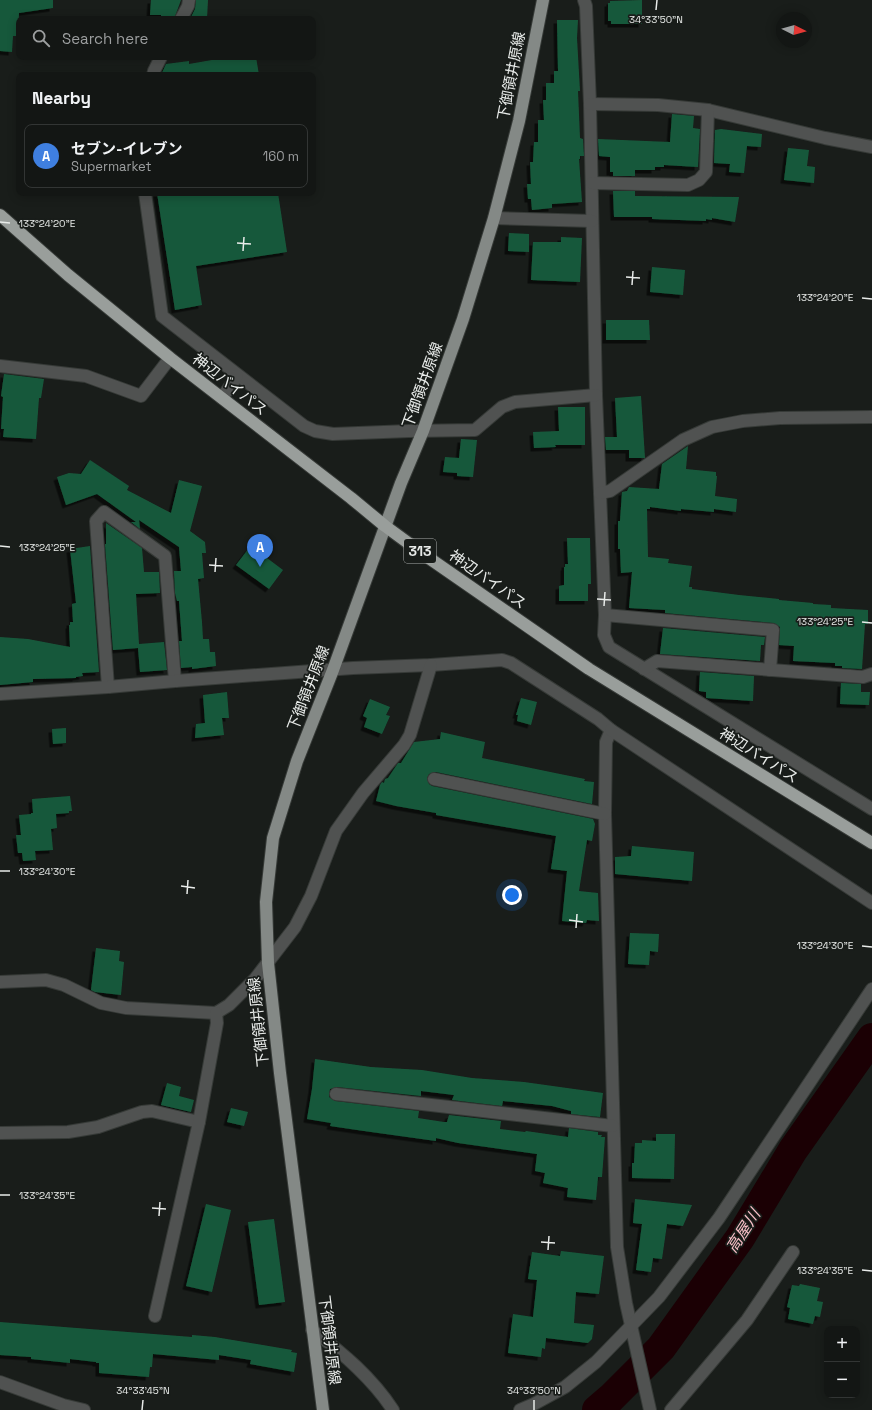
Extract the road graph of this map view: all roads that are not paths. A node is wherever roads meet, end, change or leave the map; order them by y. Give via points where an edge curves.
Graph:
1 (189, 0) edge
2 (543, 0) edge
3 (584, 0) edge
4 (183, 16) edge
5 (159, 60) edge
6 (154, 72) edge
7 (590, 104) junction
8 (708, 110) junction
9 (872, 146) edge
10 (592, 183) junction
11 (145, 196) edge
12 (0, 214) edge
13 (494, 218) junction
14 (592, 221) junction
15 (170, 358) junction
16 (0, 366) edge
17 (237, 376) junction
18 (596, 395) junction
19 (222, 398) junction
20 (872, 417) edge
21 (423, 432) junction
22 (600, 493) junction
23 (385, 526) junction
24 (605, 615) junction
25 (431, 665) junction
26 (644, 669) junction
27 (333, 670) junction
28 (770, 670) junction
29 (872, 674) edge
30 (175, 681) junction
31 (108, 687) junction
32 (0, 694) edge
33 (611, 730) junction
34 (434, 779) dead end
35 (872, 809) edge
36 (605, 814) junction
37 (872, 843) edge
38 (872, 903) edge
39 (268, 962) junction
40 (0, 982) edge
41 (872, 989) edge
42 (216, 1013) junction
43 (336, 1094) dead end
44 (199, 1122) junction
45 (613, 1126) junction
46 (0, 1133) edge
47 (793, 1252) dead end
48 (155, 1316) dead end
49 (312, 1330) junction
50 (632, 1330) junction
51 (0, 1382) edge
52 (84, 1410) edge
53 (323, 1410) edge
54 (393, 1410) edge
55 (520, 1410) edge
56 (650, 1410) edge
57 (671, 1410) edge

1 - 4 street
2 - 13 main road, 下御領井原線 via 519,121
3 - 7 street
5 - 6 street
7 - 8 street via 658,105
7 - 10 street
8 - 9 street via 824,138
8 - 10 street via 706,172 699,180 688,185
10 - 14 street
11 - 17 street via 162,316
12 - 15 highway, 神辺バイパス / 313 via 68,275
13 - 14 street
13 - 21 main road, 下御領井原線 via 463,319
14 - 18 street
15 - 16 street via 141,396 86,376
15 - 19 highway, 神辺バイパス / 313
17 - 19 street
17 - 21 street via 304,426 315,431 333,434
18 - 21 street via 515,402 502,407 475,430
18 - 22 street
19 - 23 highway, 神辺バイパス / 313
20 - 22 street via 780,418 712,427 683,440 610,491
21 - 23 main road, 下御領井原線
22 - 24 street
23 - 27 main road, 下御領井原線
23 - 37 highway, 神辺バイパス / 313 via 589,669
24 - 26 street via 604,635 609,646
24 - 28 street via 773,630
25 - 27 street
25 - 33 street via 502,660 511,663
25 - 39 street via 410,735 336,832 311,896 295,927
26 - 28 street via 658,661
26 - 35 street
27 - 30 street
27 - 39 main road, 下御領井原線 via 297,761 273,838 266,902
28 - 29 street via 863,677
30 - 31 street
30 - 31 street via 165,556 104,512 96,521
31 - 32 street
33 - 36 street via 606,742
33 - 38 street
34 - 36 street
36 - 45 street
39 - 42 street via 229,1005
39 - 49 main road, 下御領井原線
40 - 42 street via 46,980 64,985 101,1002 126,1008
41 - 50 street via 719,1218
42 - 44 street via 217,1023
43 - 45 street
44 - 46 street via 152,1111 98,1127 68,1132
44 - 48 street
45 - 50 street via 617,1247
47 - 57 street via 747,1320
49 - 53 main road, 下御領井原線
49 - 54 street via 359,1368
50 - 55 street via 565,1387
50 - 56 street
51 - 52 street

